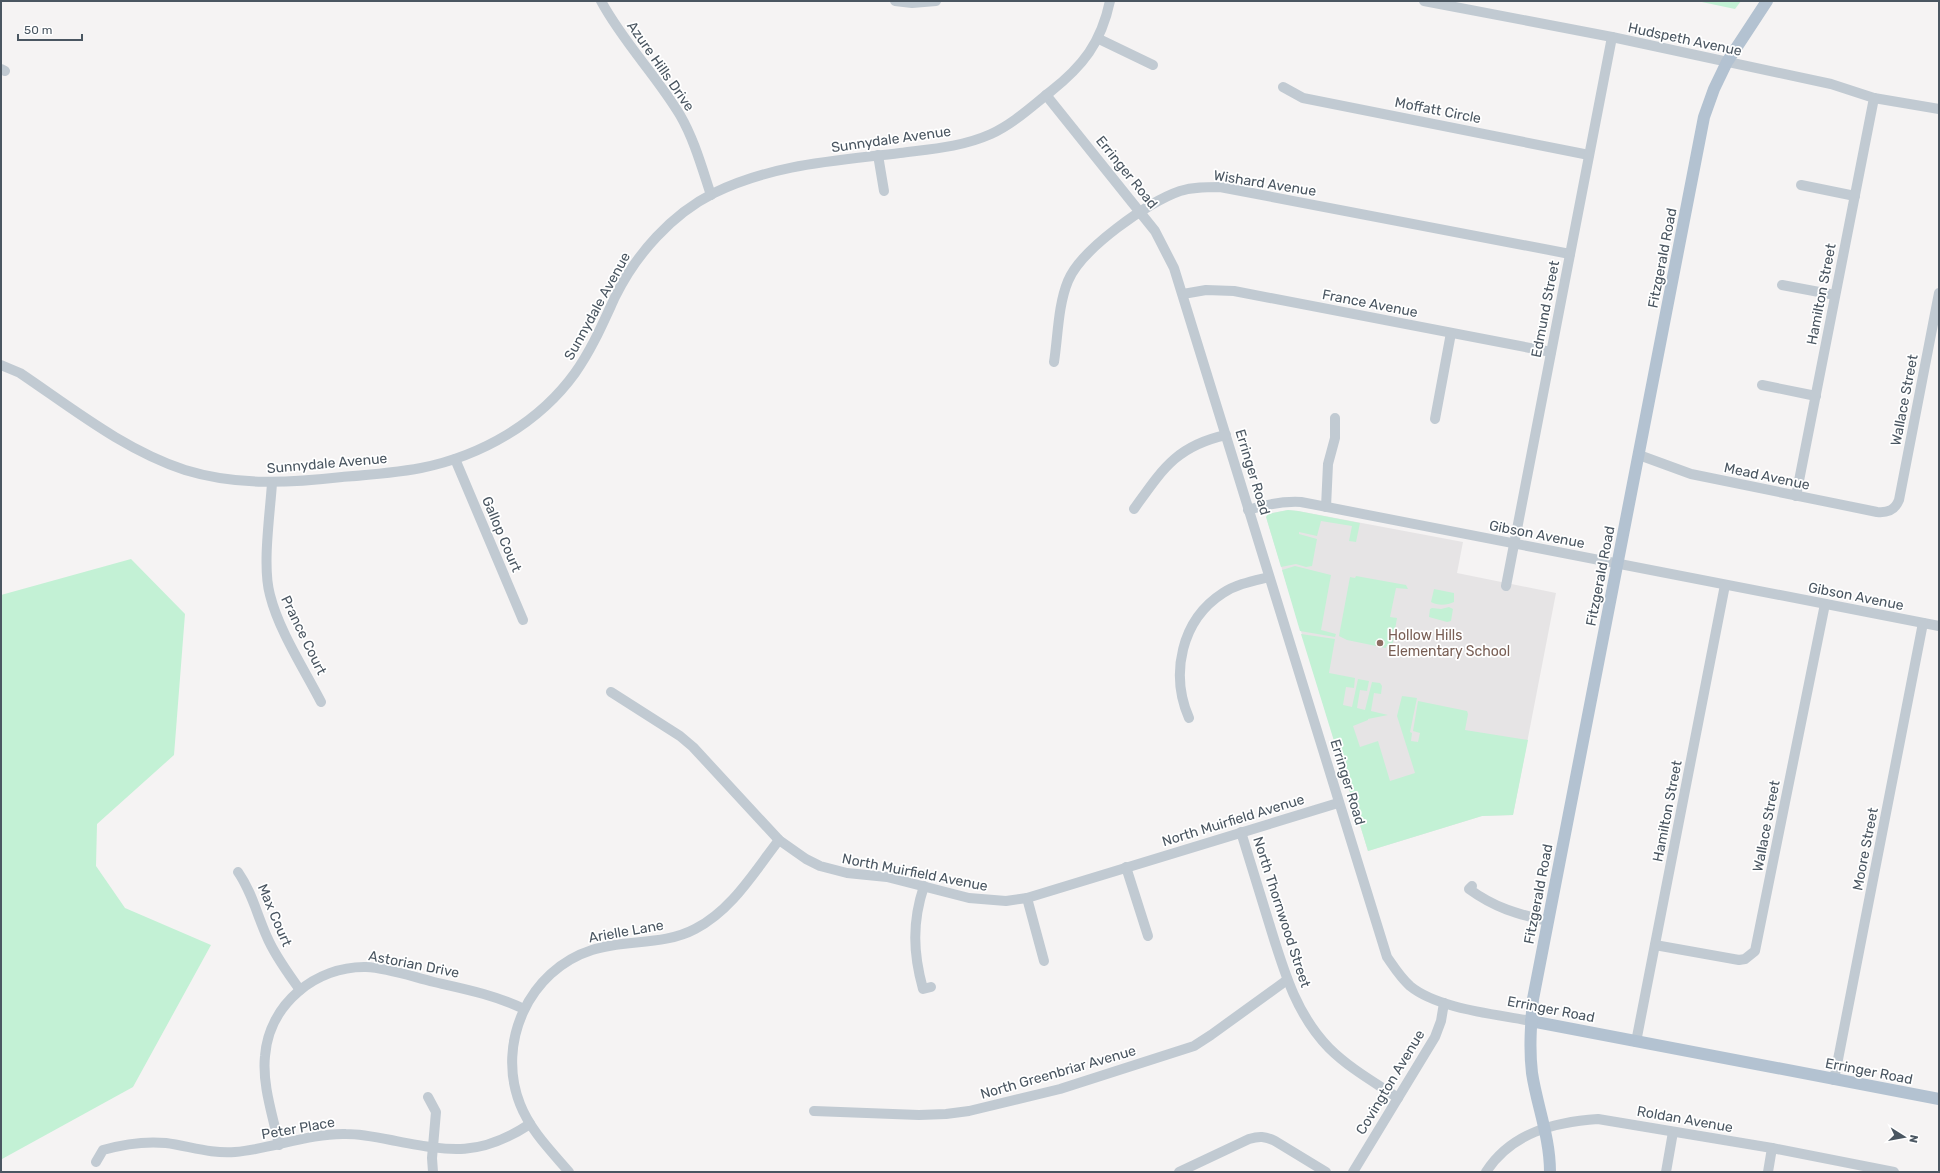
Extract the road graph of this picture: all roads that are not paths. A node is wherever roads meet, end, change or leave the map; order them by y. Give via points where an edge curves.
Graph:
1 (601, 1) edge
2 (895, 1) edge
3 (936, 1) edge
4 (1110, 1) edge
5 (1424, 1) edge
6 (1767, 1) edge
7 (1612, 38) junction
8 (1099, 39) junction
9 (1727, 62) junction
10 (1153, 65) dead end
11 (1283, 87) dead end
12 (1046, 95) junction
13 (1874, 98) junction
14 (1939, 109) edge
15 (878, 155) junction
16 (1589, 155) junction
17 (1800, 186) dead end
18 (884, 191) dead end
19 (711, 195) junction
20 (1855, 196) junction
21 (1140, 212) junction
22 (1570, 254) junction
23 (1782, 285) dead end
24 (1939, 293) edge
25 (1182, 294) junction
26 (1835, 296) junction
27 (1451, 333) junction
28 (1551, 352) junction
29 (1054, 362) dead end
30 (1, 365) edge
31 (1762, 385) dead end
32 (1816, 396) junction
33 (1336, 418) dead end
34 (1435, 420) dead end
35 (1226, 435) junction
36 (1639, 455) junction
37 (455, 459) junction
38 (272, 483) junction
39 (1796, 496) junction
40 (1326, 507) junction
41 (1134, 509) dead end
42 (1248, 510) junction
43 (1892, 510) joint
44 (1514, 544) junction
45 (1618, 564) junction
46 (1269, 577) junction
47 (1725, 585) junction
48 (1506, 586) dead end
49 (1825, 604) junction
50 (523, 620) dead end
51 (1923, 623) junction
52 (1939, 626) edge
53 (610, 692) dead end
54 (321, 702) dead end
55 (1189, 718) dead end
56 (1338, 803) junction
57 (1241, 832) junction
58 (779, 840) junction
59 (1126, 867) junction
60 (238, 872) dead end
61 (924, 886) junction
62 (1472, 886) dead end
63 (1027, 898) junction
64 (1548, 921) junction
65 (1148, 936) dead end
66 (1655, 945) junction
67 (1044, 961) dead end
68 (1286, 980) junction
69 (931, 987) dead end
70 (300, 990) junction
71 (1444, 1004) junction
72 (524, 1009) junction
73 (1531, 1021) junction
74 (1636, 1042) junction
75 (1834, 1080) junction
76 (428, 1097) dead end
77 (1398, 1098) junction
78 (1939, 1099) edge
79 (814, 1111) dead end
80 (530, 1124) junction
81 (1546, 1128) junction
82 (1674, 1132) junction
83 (279, 1145) junction
84 (433, 1148) junction
85 (1772, 1148) junction
86 (96, 1162) dead end
87 (1870, 1170) edge
88 (433, 1172) edge
89 (569, 1172) edge
90 (1178, 1172) edge
91 (1326, 1172) edge
92 (1353, 1172) edge
93 (1486, 1172) edge
94 (1550, 1172) edge
95 (1666, 1172) edge
96 (1768, 1172) edge
97 (1894, 1172) edge

1 - 19 street, Azure Hills Drive via 625,40 681,116
2 - 3 street
4 - 8 street, Sunnydale Avenue
5 - 7 street, Hudspeth Avenue
6 - 9 main road, Fitzgerald Road
7 - 9 street, Hudspeth Avenue
7 - 16 street, Edmund Street
8 - 10 street
8 - 12 street, Sunnydale Avenue via 1079,67
9 - 13 street, Hudspeth Avenue via 1831,84
9 - 36 main road, Fitzgerald Road via 1704,117
11 - 16 street, Moffatt Circle via 1303,98
12 - 15 street, Sunnydale Avenue via 1008,126 989,135 949,147
12 - 21 street, Erringer Road
13 - 14 street, Hudspeth Avenue
13 - 20 street, Hamilton Street
15 - 18 street
15 - 19 street, Sunnydale Avenue via 793,166 737,182
16 - 22 street, Edmund Street
17 - 20 street
19 - 37 street, Sunnydale Avenue via 672,221 651,243 616,294 591,349 555,397 509,434
20 - 26 street, Hamilton Street
21 - 22 street, Wishard Avenue via 1180,191 1197,187 1220,187
21 - 25 street, Erringer Road via 1165,248
21 - 29 street, Wishard Avenue via 1094,246 1075,268 1064,292
22 - 28 street, Edmund Street
23 - 26 street
24 - 43 street, Wallace Street via 1899,500
25 - 27 street, France Avenue via 1206,290 1234,291
25 - 35 street, Erringer Road
26 - 32 street, Hamilton Street
27 - 28 street, France Avenue
27 - 34 street
28 - 44 street, Edmund Street
30 - 38 street, Sunnydale Avenue via 20,373 116,438 158,460 214,477
31 - 32 street
32 - 39 street, Hamilton Street
33 - 40 street via 1335,438 1328,464
35 - 41 street via 1198,443 1175,457 1161,471
35 - 42 street, Erringer Road
36 - 39 street, Mead Avenue via 1691,474
36 - 45 main road, Fitzgerald Road
37 - 38 street, Sunnydale Avenue via 423,468
37 - 50 street, Gallop Court
38 - 54 street, Prance Court via 267,566 270,595 278,619
39 - 43 street, Mead Avenue via 1877,512 1885,513
40 - 42 street, Gibson Avenue via 1284,502 1264,504
40 - 44 street, Gibson Avenue
42 - 46 street, Erringer Road
44 - 45 street, Gibson Avenue
44 - 48 street, Edmund Street
45 - 47 street, Gibson Avenue
45 - 64 main road, Fitzgerald Road
46 - 55 street via 1244,583 1224,593 1204,609 1191,627 1182,649 1179,672 1181,694
46 - 56 street, Erringer Road
47 - 49 street, Gibson Avenue
47 - 66 street, Hamilton Street
49 - 51 street, Gibson Avenue
49 - 66 street, Wallace Street via 1755,951 1751,956 1739,960
51 - 52 street, Gibson Avenue
51 - 75 street, Moore Street
53 - 58 street, North Muirfield Avenue via 694,747
56 - 57 street, North Muirfield Avenue
56 - 71 street, Erringer Road via 1387,957 1397,973 1411,986
57 - 59 street, North Muirfield Avenue
57 - 68 street, North Thornwood Street
58 - 61 street, North Muirfield Avenue via 792,851 820,866
58 - 72 street, Arielle Lane via 731,902 707,922 679,936 606,946 576,957 563,964 544,981
59 - 63 street, North Muirfield Avenue
59 - 65 street
60 - 70 street, Max Court via 248,886 272,948
61 - 63 street, North Muirfield Avenue via 984,901 1006,902
61 - 69 street via 916,916 914,948 923,989
62 - 64 street via 1469,889 1502,909
63 - 67 street
64 - 73 main road, Fitzgerald Road
66 - 74 street, Hamilton Street
68 - 77 street, North Thornwood Street via 1304,1014 1329,1047 1358,1073
68 - 79 street, North Greenbriar Avenue via 1194,1046 1060,1089 946,1114
70 - 72 street, Astorian Drive via 319,977 350,968 367,967 484,993
70 - 83 street, Astorian Drive via 276,1019 265,1054 266,1080
71 - 73 street, Erringer Road
71 - 77 street, Covington Avenue via 1435,1037
72 - 80 street, Arielle Lane via 513,1041 512,1072 520,1104
73 - 74 main road, Erringer Road
73 - 81 main road, Fitzgerald Road via 1532,1073
74 - 75 main road, Erringer Road
75 - 78 main road, Erringer Road
76 - 84 street via 436,1112
77 - 92 street, Covington Avenue
80 - 84 street, Peter Place via 504,1139 478,1148
80 - 89 street, Arielle Lane
81 - 82 street, Roldan Avenue via 1598,1119
81 - 93 street, Roldan Avenue via 1521,1137 1508,1146
81 - 94 main road, Fitzgerald Road
82 - 85 street, Roldan Avenue
82 - 95 street
83 - 84 street, Peter Place via 326,1135 345,1134
83 - 86 street, Peter Place via 228,1152 198,1150 166,1143 133,1143 103,1150
84 - 88 street
85 - 87 street, Roldan Avenue
85 - 96 street
87 - 97 street, Roldan Avenue
90 - 91 street via 1258,1136 1275,1141

